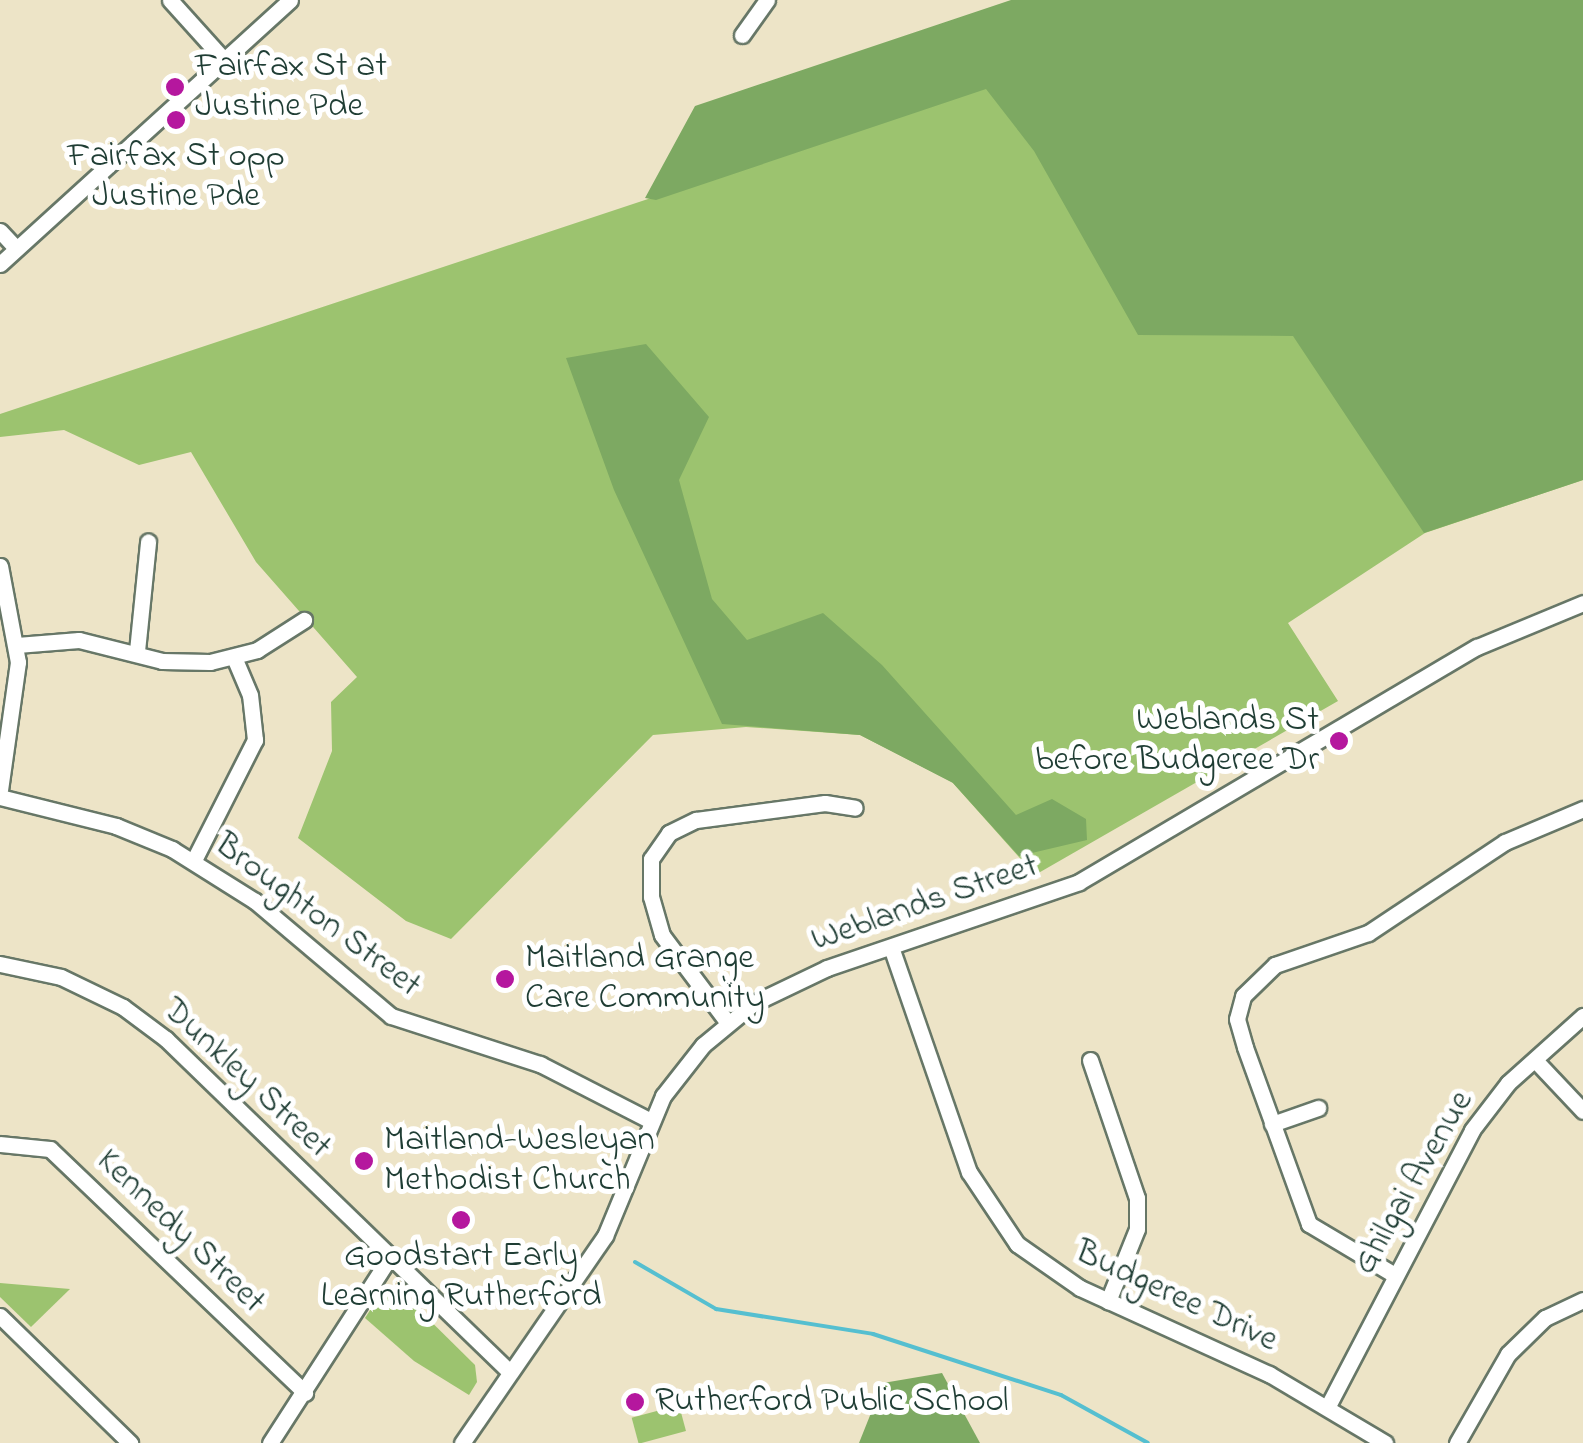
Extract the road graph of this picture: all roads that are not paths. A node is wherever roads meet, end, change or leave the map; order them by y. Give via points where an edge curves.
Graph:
1 (170, 0) edge
2 (290, 0) edge
3 (767, 0) edge
4 (742, 35) dead end
5 (226, 61) junction
6 (0, 230) edge
7 (15, 247) junction
8 (0, 264) edge
9 (148, 542) dead end
10 (0, 566) edge
11 (1583, 602) edge
12 (304, 620) dead end
13 (16, 645) junction
14 (137, 651) junction
15 (236, 660) junction
16 (0, 793) edge
17 (855, 808) dead end
18 (1583, 809) edge
19 (194, 860) junction
20 (891, 947) junction
21 (0, 964) edge
22 (1583, 1016) edge
23 (728, 1022) junction
24 (1090, 1060) dead end
25 (1535, 1060) junction
26 (1318, 1108) dead end
27 (1583, 1111) edge
28 (649, 1120) junction
29 (1272, 1124) junction
30 (0, 1144) edge
31 (390, 1258) junction
32 (1393, 1274) junction
33 (1583, 1300) edge
34 (1108, 1301) junction
35 (0, 1316) edge
36 (508, 1370) junction
37 (305, 1393) junction
38 (1329, 1404) junction
39 (130, 1443) edge
40 (270, 1443) edge
41 (462, 1443) edge
42 (1385, 1443) edge
43 (1458, 1443) edge

1 - 5 street
2 - 5 street
3 - 4 street
5 - 7 street
6 - 7 street
7 - 8 street
9 - 14 street
10 - 13 street
11 - 20 street, Weblands Street via 1477,647 1079,882
12 - 15 street
13 - 14 street via 79,640
13 - 16 street
14 - 15 street via 186,664
15 - 19 street via 250,695 255,740
16 - 19 street, Broughton Street via 116,826
17 - 23 street via 825,803 696,820 669,833 651,859 651,896 662,935
18 - 29 street via 1504,842 1401,916 1256,977 1237,1019
19 - 28 street, Broughton Street via 255,901 390,1016 540,1064
20 - 23 street, Weblands Street via 799,979
20 - 34 street, Budgeree Drive via 983,1201 1036,1260
21 - 31 street, Dunkley Street via 60,977 123,1006 166,1039
22 - 25 street, Ghilgai Avenue
23 - 28 street, Weblands Street via 682,1070
24 - 34 street via 1137,1198 1137,1229
25 - 27 street
25 - 32 street, Ghilgai Avenue via 1472,1130
26 - 29 street
28 - 36 street, Weblands Street via 605,1236
29 - 32 street via 1309,1224
30 - 37 street, Kennedy Street via 50,1149
31 - 36 street, Dunkley Street
31 - 37 street
32 - 38 street, Ghilgai Avenue
33 - 43 street via 1545,1318 1508,1354
34 - 38 street, Budgeree Drive
35 - 39 street
36 - 41 street, Weblands Street
37 - 40 street
38 - 42 street, Budgeree Drive

